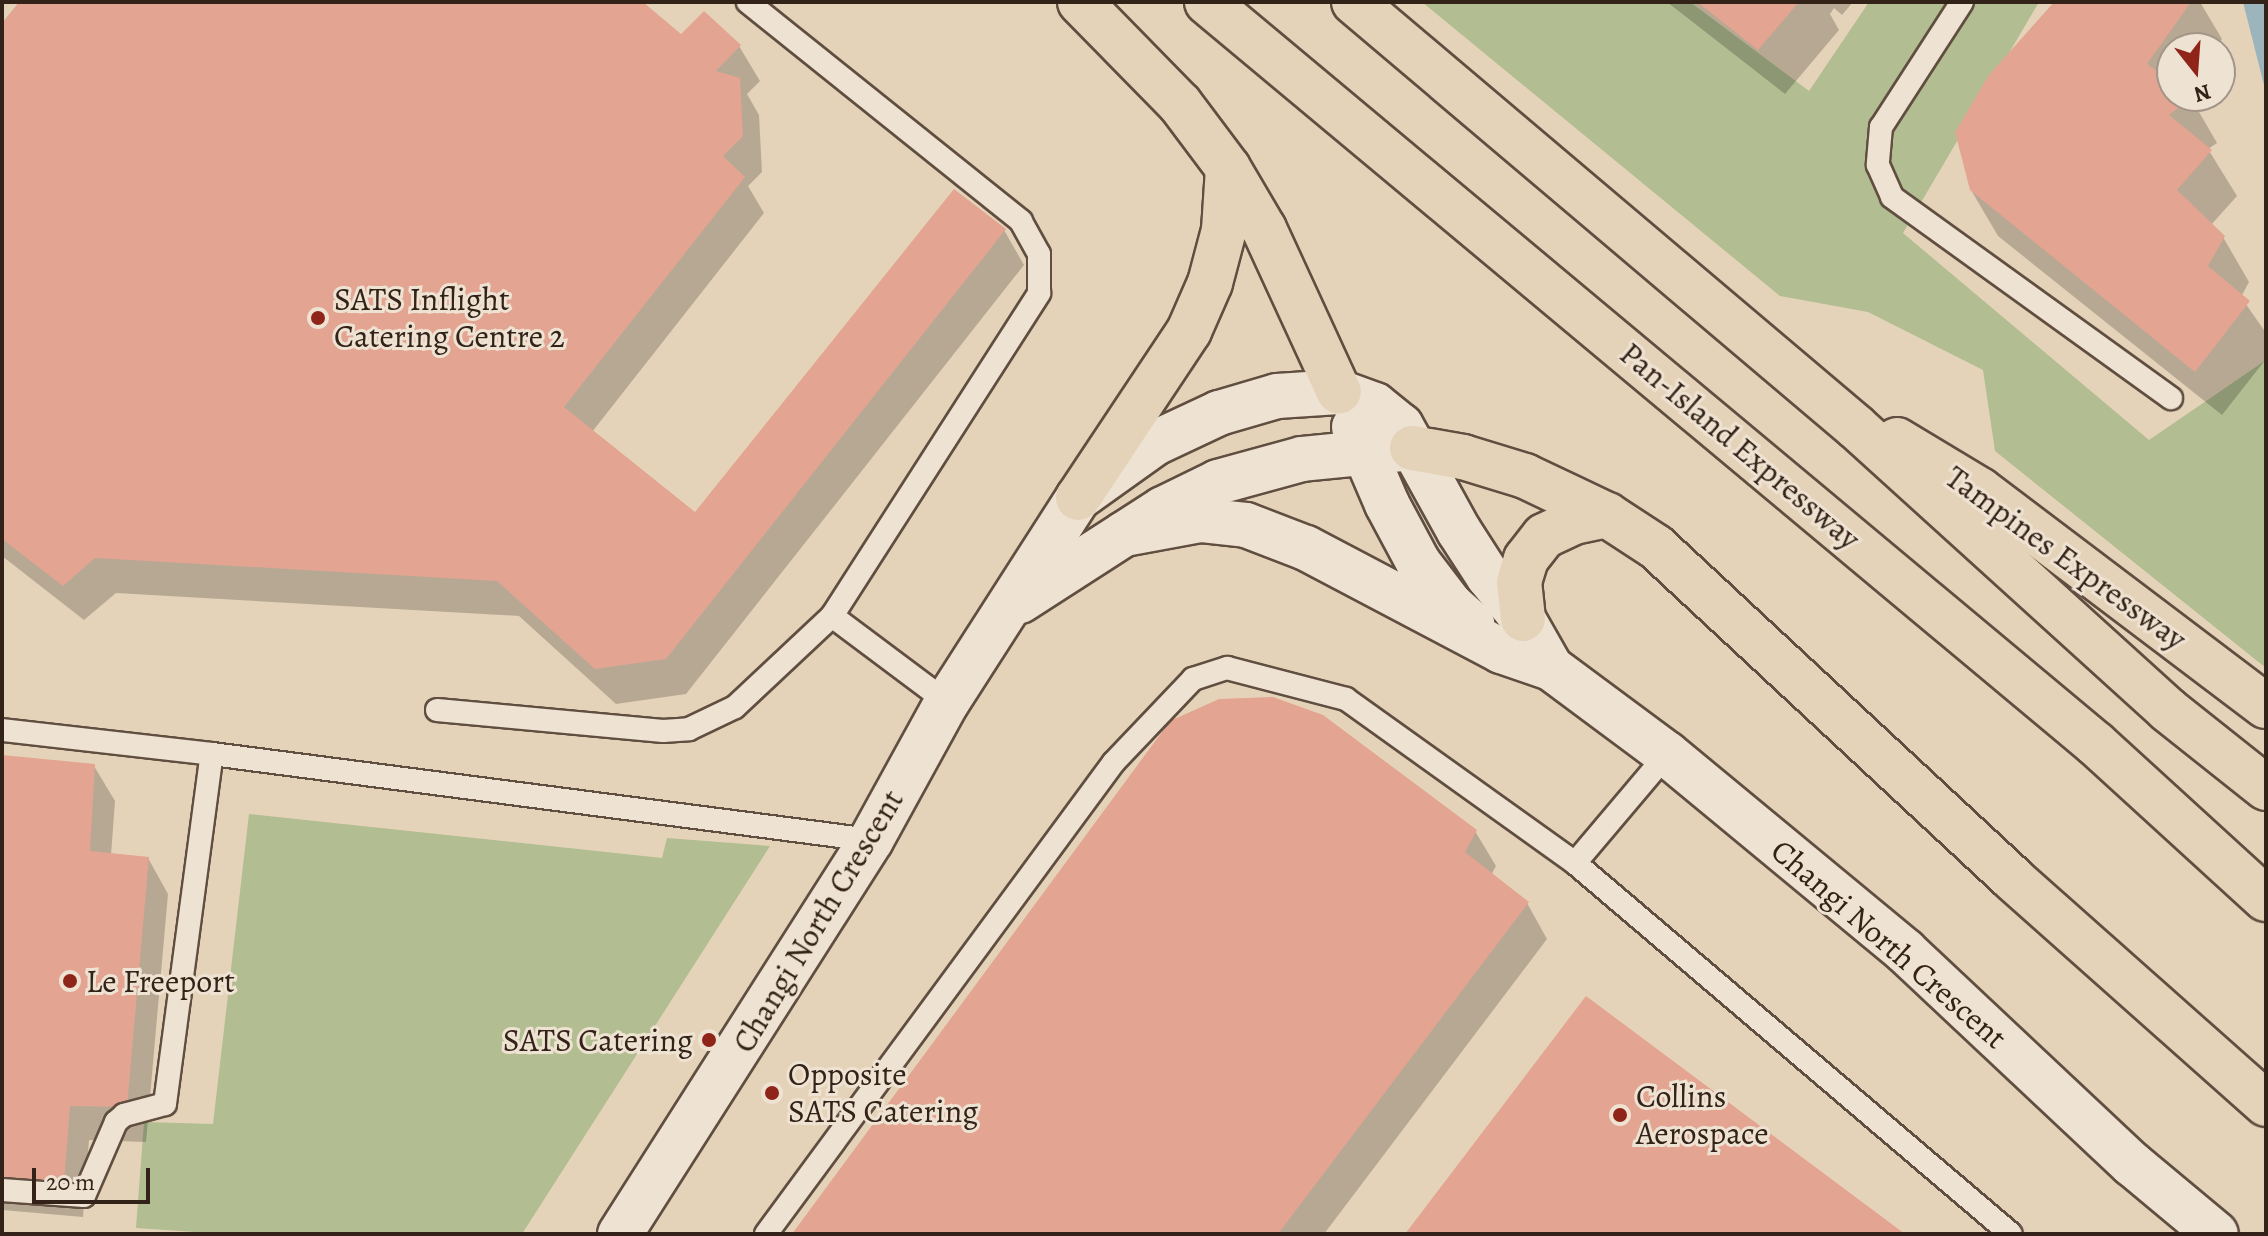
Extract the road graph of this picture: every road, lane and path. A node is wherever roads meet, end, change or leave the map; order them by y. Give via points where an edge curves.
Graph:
1 (748, 2) edge
2 (1080, 2) edge
3 (1207, 2) edge
4 (1354, 2) edge
5 (1962, 2) edge
6 (1228, 168) junction
7 (1339, 392) junction
8 (2171, 398) dead end
9 (1856, 427) junction
10 (1412, 448) junction
11 (1365, 453) junction
12 (1078, 498) junction
13 (1607, 515) junction
14 (1124, 534) junction
15 (1011, 606) junction
16 (832, 616) junction
17 (1512, 635) junction
18 (947, 702) junction
19 (2266, 706) edge
20 (437, 710) dead end
21 (2, 730) edge
22 (212, 754) junction
23 (1667, 754) junction
24 (2266, 788) edge
25 (871, 840) junction
26 (1575, 863) junction
27 (2266, 899) edge
28 (2266, 1104) edge
29 (2, 1190) edge
30 (620, 1234) edge
31 (766, 1234) edge
32 (2011, 1234) edge
33 (2216, 1234) edge

1 - 16 lane via 1021,221 1039,254 1039,293
2 - 6 highway via 1180,104
3 - 27 highway, Pan-Island Expressway via 2096,744
4 - 9 highway
5 - 8 lane via 1881,127 1878,165 1892,197
6 - 7 highway via 1264,229
6 - 12 highway via 1224,230 1210,283 1189,331
7 - 10 street, Changi North Crescent via 1389,414
7 - 11 street, Changi North Crescent
7 - 12 street, Changi North Crescent via 1277,396 1219,413 1155,443
9 - 19 highway, Tampines Expressway via 1894,438 1970,484
9 - 24 highway via 2168,710
10 - 11 street, Changi North Crescent
10 - 13 highway via 1525,476
10 - 17 street, Changi North Crescent via 1488,576
11 - 14 street, Changi North Crescent via 1302,459 1218,482
11 - 17 street, Changi North Crescent via 1418,562 1450,604
12 - 15 street, Changi North Crescent
13 - 17 highway via 1544,536 1526,559
13 - 28 highway via 1656,547 1713,596 2013,879
14 - 15 street, Changi North Crescent
14 - 17 street, Changi North Crescent via 1200,520 1246,525
15 - 18 street, Changi North Crescent
16 - 18 lane
16 - 20 lane via 735,707 689,729
17 - 23 street, Changi North Crescent
18 - 25 street, Changi North Crescent
21 - 22 lane
22 - 25 lane
22 - 29 lane via 165,1104 116,1122 84,1196
23 - 26 lane
23 - 33 street, Changi North Crescent via 1905,951 2132,1164
25 - 30 street, Changi North Crescent
26 - 31 lane via 1346,699 1227,668 1193,679 1114,762
26 - 32 lane

